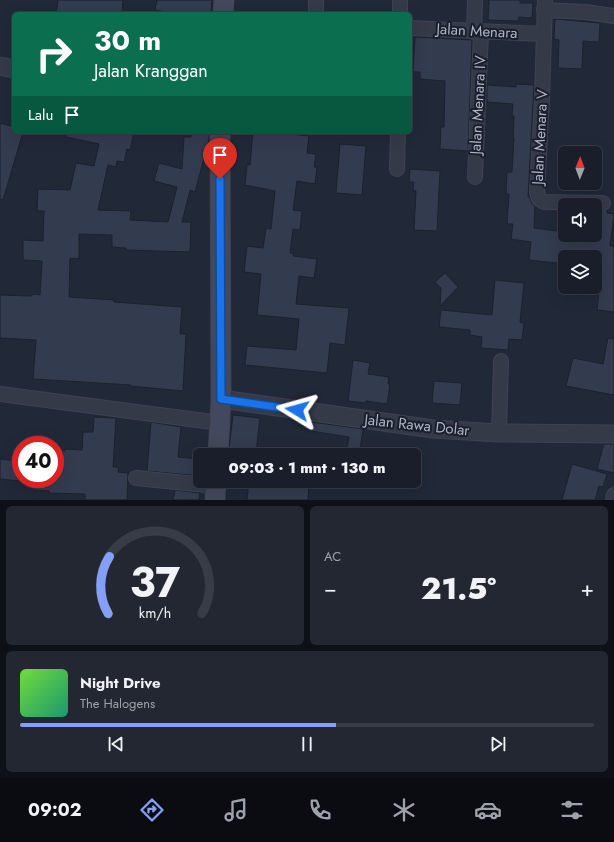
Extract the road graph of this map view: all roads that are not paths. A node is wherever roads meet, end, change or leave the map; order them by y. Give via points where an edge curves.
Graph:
1 (224, 0) edge
2 (316, 0) edge
3 (400, 0) edge
4 (475, 0) edge
5 (544, 5) edge
6 (223, 12) edge
7 (316, 12) edge
8 (400, 12) edge
9 (614, 16) edge
10 (412, 28) edge
11 (477, 32) junction
12 (543, 34) junction
13 (0, 66) edge
14 (12, 69) edge
15 (220, 134) edge
16 (398, 134) edge
17 (397, 169) dead end
18 (475, 177) dead end
19 (603, 203) dead end
20 (501, 361) dead end
21 (0, 394) edge
22 (221, 399) junction
23 (220, 423) junction
24 (498, 433) junction
25 (614, 434) edge
26 (218, 448) edge
27 (136, 478) dead end
28 (216, 489) edge
29 (614, 495) edge
30 (613, 500) edge

1 - 6 main road
2 - 7 street
3 - 8 street
4 - 11 street, Jalan Menara IV
5 - 9 street
5 - 12 street
10 - 11 street, Jalan Menara
11 - 12 street, Jalan Menara
11 - 18 street, Jalan Menara IV
12 - 19 street, Jalan Menara V via 536,185 539,199 544,202
13 - 14 street
15 - 22 main road
16 - 17 street
20 - 24 street
21 - 23 street
22 - 23 main road
22 - 24 street, Jalan Rawa Dolar via 433,429
23 - 26 main road
24 - 25 street, Jalan Rawa Dolar
27 - 28 street
29 - 30 street

